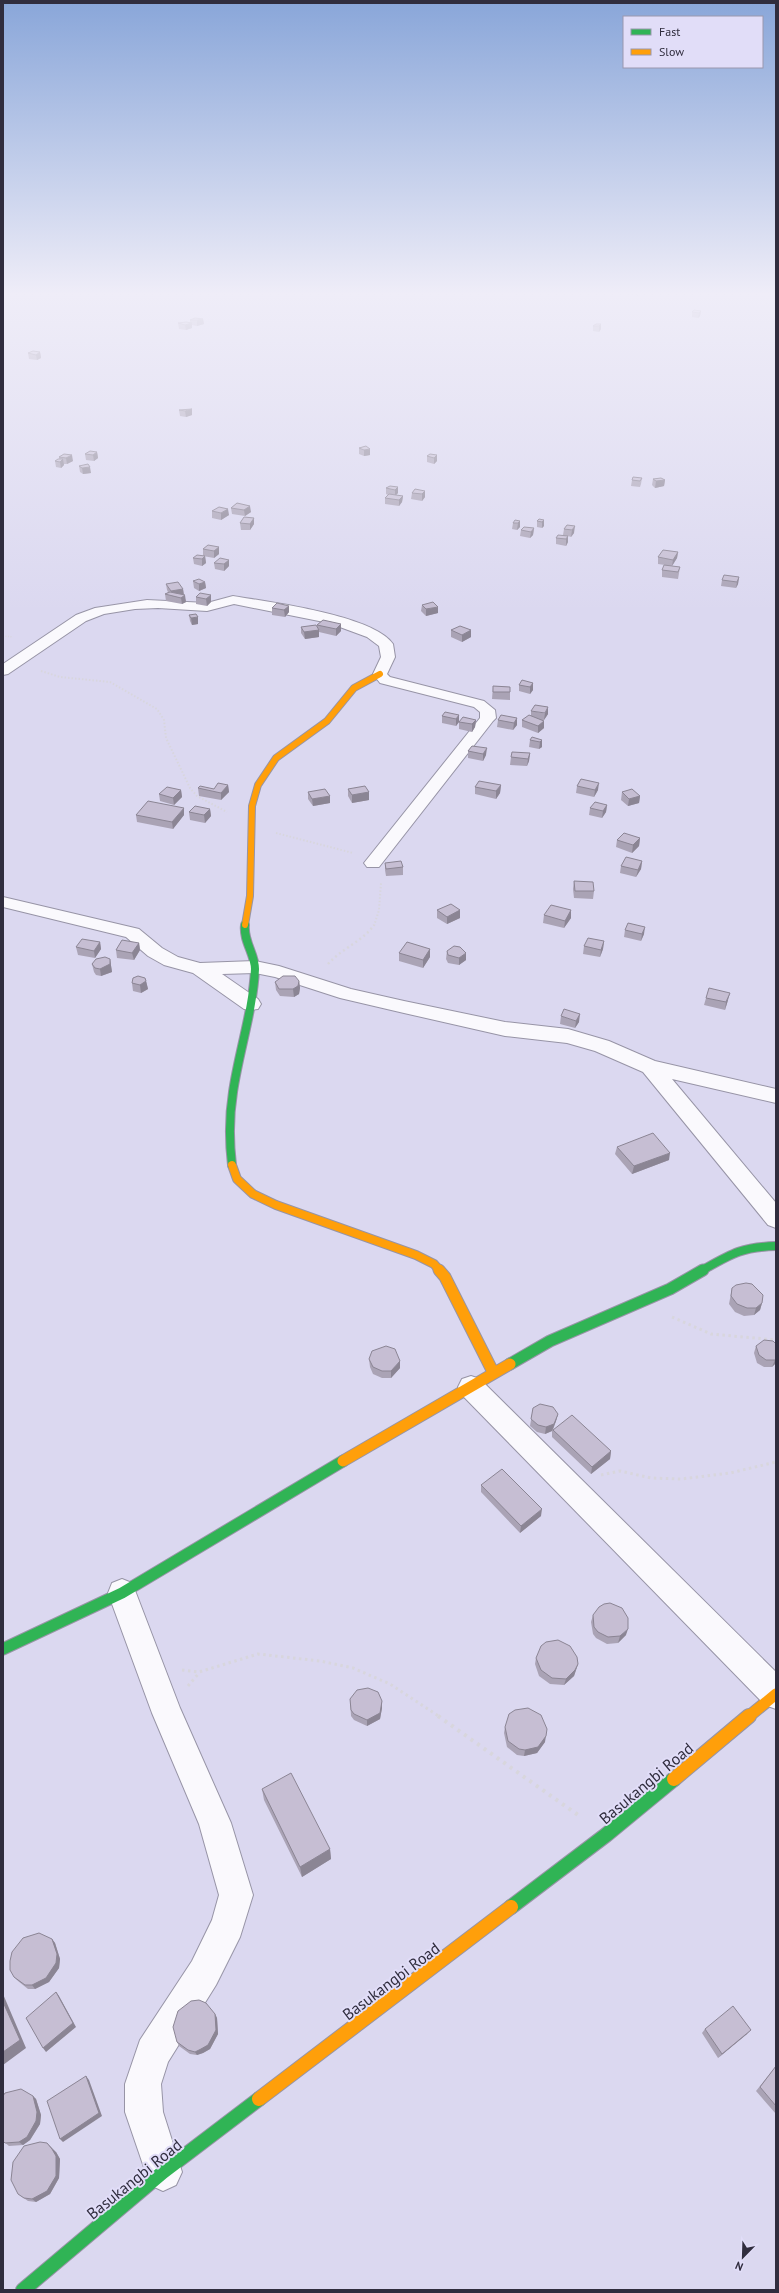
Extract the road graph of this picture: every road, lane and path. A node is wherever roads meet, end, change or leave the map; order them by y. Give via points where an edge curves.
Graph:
1 (22, 658) junction
2 (3, 671) edge
3 (380, 674) junction
4 (251, 825) junction
5 (373, 863) junction
6 (3, 902) edge
7 (255, 967) junction
8 (200, 969) junction
9 (316, 983) junction
10 (251, 1004) junction
11 (650, 1067) junction
12 (776, 1096) edge
13 (776, 1219) edge
14 (776, 1246) edge
15 (643, 1301) junction
16 (776, 1340) edge
17 (482, 1380) junction
18 (776, 1462) edge
19 (574, 1489) junction
20 (122, 1593) junction
21 (3, 1648) edge
22 (145, 1656) junction
23 (776, 1694) edge
24 (606, 1835) junction
25 (164, 2172) junction
26 (23, 2290) edge

1 - 2 street
1 - 3 street via 91,612 118,607 166,604 198,609 215,607 233,600 346,624 376,635 386,644 388,657
1 - 4 path via 38,670 53,676 110,682 157,709 164,720 166,738 190,788 197,796
3 - 4 street via 354,688 327,722 294,742 276,758 258,785 252,806
3 - 5 street via 385,680 395,684 479,704 487,710 488,718
4 - 5 path via 353,853
4 - 7 street via 250,896 244,934
5 - 9 path via 378,870 381,883 379,918 362,939 338,952
6 - 8 street via 132,933 155,952 172,961
7 - 8 street
7 - 9 street
7 - 10 street
8 - 10 street
9 - 11 street via 372,1000 486,1025 568,1036 602,1046
10 - 17 street via 233,1092 228,1137 230,1161 237,1179 253,1194 276,1205 416,1255 434,1264 445,1277
11 - 12 street
11 - 13 street
14 - 15 street via 751,1247 733,1253 670,1289
15 - 16 path via 711,1334
15 - 17 street via 550,1341
17 - 19 street
17 - 20 street
18 - 19 path via 728,1474 685,1478 655,1479 622,1470 610,1470
19 - 23 street
20 - 21 street
20 - 22 street
22 - 24 path via 184,1670 199,1672 258,1654 320,1661 352,1668 390,1684
22 - 25 street via 215,1823 236,1895 228,1925 211,1959 153,2053 143,2084 144,2112
23 - 24 street, Basukangbi Road
24 - 25 street, Basukangbi Road
25 - 26 street, Basukangbi Road

